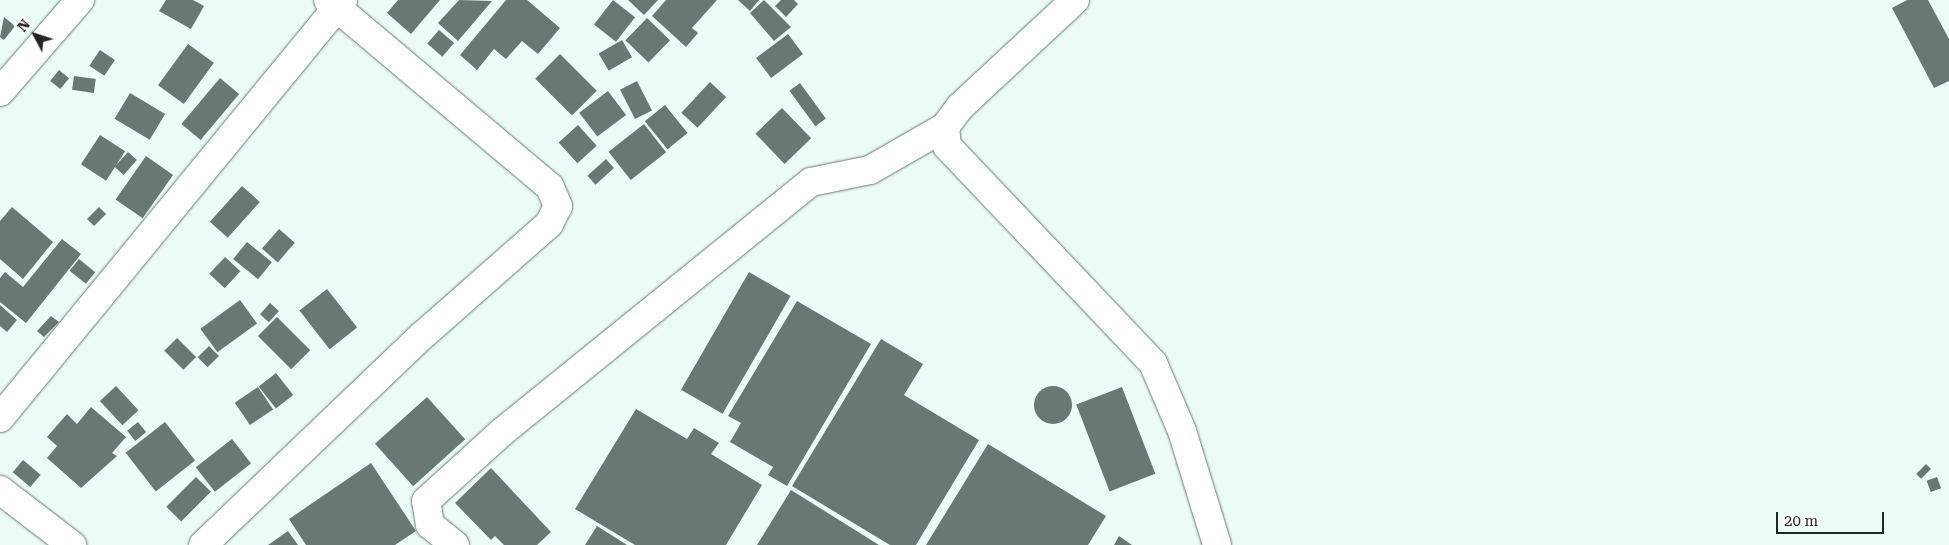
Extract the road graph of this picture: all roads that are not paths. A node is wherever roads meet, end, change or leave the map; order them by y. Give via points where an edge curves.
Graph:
1 (80, 0) edge
2 (1076, 0) edge
3 (336, 3) edge
4 (0, 92) edge
5 (945, 127) junction
6 (0, 418) edge
7 (0, 490) edge
8 (72, 545) edge
9 (203, 545) edge
10 (455, 545) edge
11 (1217, 545) edge

1 - 4 street
2 - 5 street via 960,107
3 - 6 street
3 - 9 street via 550,187 558,206 549,224 423,335
5 - 10 street via 870,170 811,182 502,432 426,501 430,525
5 - 11 street via 947,146 957,162 1153,363 1182,431
7 - 8 street

